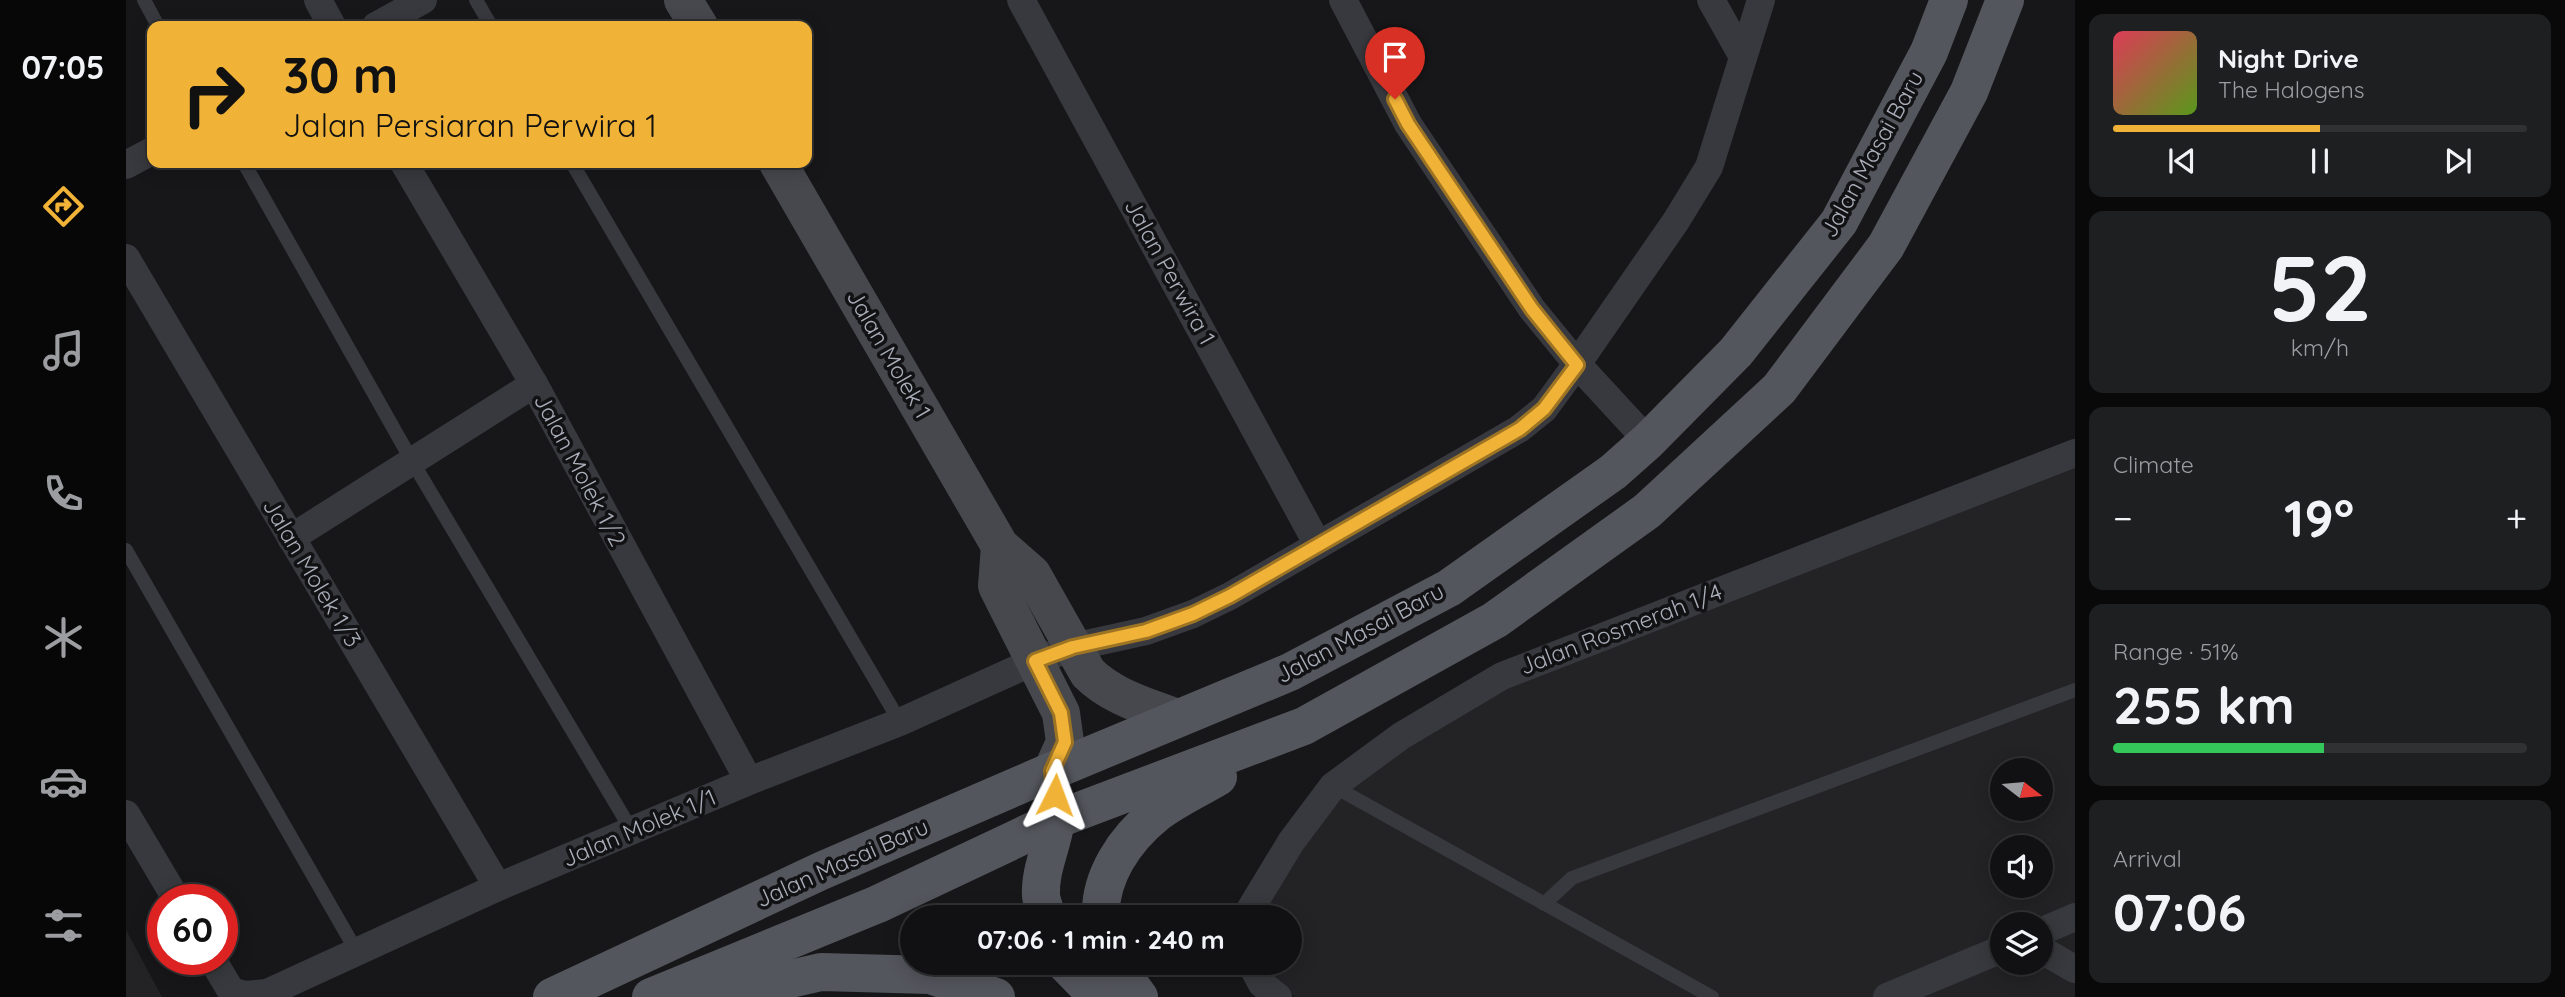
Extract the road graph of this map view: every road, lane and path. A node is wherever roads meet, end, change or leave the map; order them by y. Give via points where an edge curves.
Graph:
1 (144, 0) edge
2 (318, 0) edge
3 (423, 0) edge
4 (476, 0) edge
5 (683, 0) edge
6 (1021, 0) edge
7 (1343, 0) edge
8 (1711, 0) edge
9 (1761, 0) edge
10 (1949, 0) edge
11 (2005, 0) edge
12 (155, 21) edge
13 (328, 21) edge
14 (385, 21) edge
15 (488, 21) edge
16 (696, 21) edge
17 (1743, 57) junction
18 (147, 153) edge
19 (126, 165) edge
20 (247, 168) edge
21 (407, 168) edge
22 (575, 168) edge
23 (781, 168) edge
24 (126, 258) edge
25 (1577, 365) junction
26 (534, 384) junction
27 (1648, 441) junction
28 (2075, 453) edge
29 (412, 461) junction
30 (291, 538) junction
31 (1318, 544) junction
32 (1000, 545) junction
33 (126, 550) edge
34 (1073, 647) junction
35 (1035, 661) junction
36 (2075, 690) edge
37 (1177, 718) junction
38 (900, 722) junction
39 (1304, 726) junction
40 (1052, 771) junction
41 (749, 781) junction
42 (1333, 786) junction
43 (126, 814) edge
44 (1058, 819) junction
45 (632, 831) junction
46 (168, 884) edge
47 (498, 887) junction
48 (1544, 904) junction
49 (1044, 905) edge
50 (1100, 905) edge
51 (1253, 905) edge
52 (2075, 917) edge
53 (2053, 926) edge
54 (357, 952) junction
55 (1990, 954) edge
56 (2053, 956) edge
57 (2075, 969) edge
58 (222, 975) edge
59 (1077, 975) edge
60 (1123, 975) edge
61 (1257, 975) edge
62 (552, 997) edge
63 (651, 997) edge
64 (711, 997) edge
65 (996, 997) edge
66 (1098, 997) edge
67 (1139, 997) edge
68 (1278, 997) edge
69 (1712, 997) edge
70 (1887, 997) edge

1 - 12 lane
2 - 13 street
3 - 14 street
4 - 15 lane
5 - 16 street
6 - 31 street, Jalan Perwira 1
7 - 25 street via 1408,124 1532,309
8 - 17 street
9 - 17 street, Jalan Molek 1/1
10 - 27 main road, Jalan Masai Baru via 1929,52 1839,222 1736,352
11 - 39 main road via 1969,92 1886,246 1779,389 1647,511 1495,620
17 - 25 street, Jalan Molek 1/1 via 1709,167
18 - 19 street
20 - 29 lane
21 - 26 street, Jalan Molek 1/2
22 - 38 lane
23 - 32 street, Jalan Molek 1
24 - 30 street, Jalan Molek 1/3
25 - 27 street
25 - 31 street, Jalan Molek 1/1 via 1544,409 1520,429
26 - 29 street
26 - 41 street, Jalan Molek 1/2
27 - 37 main road, Jalan Masai Baru via 1613,472 1449,588 1290,672
28 - 42 street, Jalan Rosmerah 1/4 via 1502,676 1401,736
29 - 30 street
29 - 45 lane
30 - 47 street, Jalan Molek 1/3
31 - 34 street, Jalan Molek 1/1 via 1193,614 1146,631
32 - 34 street, Jalan Molek 1 via 1032,574
32 - 35 street via 997,586
33 - 54 lane
34 - 35 street, Jalan Molek 1/1
34 - 37 street, Jalan Molek 1 via 1100,684
35 - 38 street, Jalan Molek 1/1
35 - 40 street via 1061,713 1065,742
36 - 48 lane via 1572,878
37 - 40 main road, Jalan Masai Baru
38 - 41 street, Jalan Molek 1/1
39 - 44 main road
39 - 50 main road via 1156,814 1118,854
40 - 44 main road
40 - 62 main road, Jalan Masai Baru via 821,871
41 - 45 street, Jalan Molek 1/1
42 - 48 lane
42 - 51 street, Jalan Rosmerah 1/4 via 1291,842
43 - 46 street
44 - 49 main road via 1047,857
44 - 63 main road via 878,904
45 - 47 street, Jalan Molek 1/1
47 - 54 street, Jalan Molek 1/1
48 - 69 lane
52 - 53 street
54 - 58 street, Jalan Molek 1/1 via 267,993 231,991
55 - 70 street
56 - 57 street
59 - 66 main road
60 - 67 main road
61 - 68 street
64 - 65 main road via 821,972 930,975

